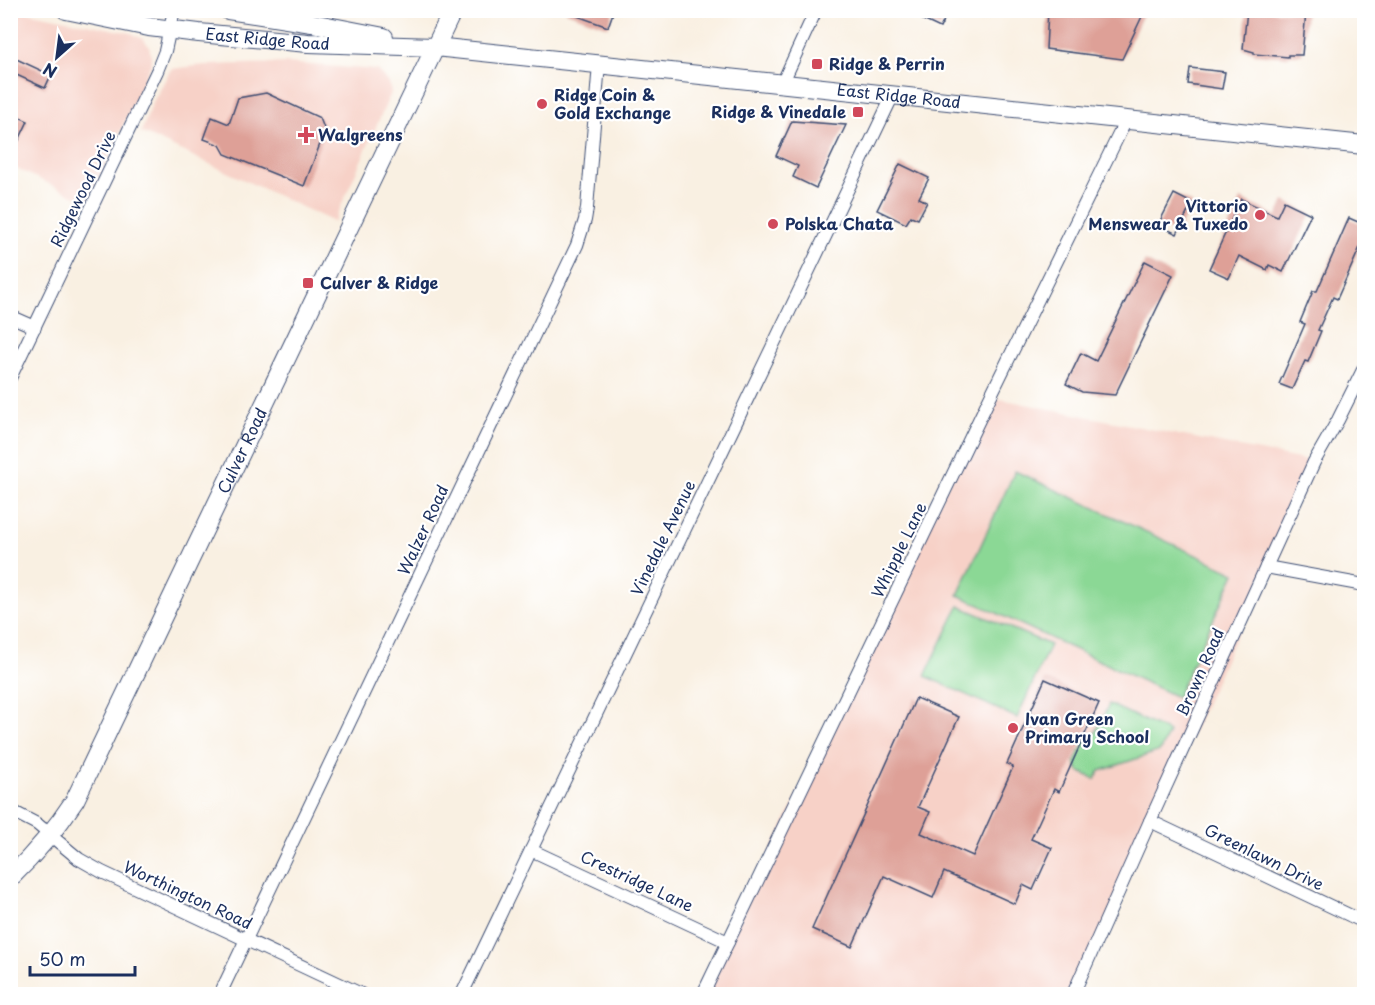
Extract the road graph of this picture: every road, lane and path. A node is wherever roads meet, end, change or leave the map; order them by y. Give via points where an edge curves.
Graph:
1 (66, 10) edge
2 (174, 10) edge
3 (228, 10) edge
4 (453, 10) edge
5 (816, 10) edge
6 (171, 30) junction
7 (435, 47) junction
8 (599, 64) junction
9 (782, 84) junction
10 (893, 95) junction
11 (1126, 120) junction
12 (1365, 145) edge
13 (10, 316) edge
14 (35, 327) junction
15 (1365, 368) edge
16 (10, 378) edge
17 (1266, 567) junction
18 (1365, 585) edge
19 (10, 810) edge
20 (1150, 821) junction
21 (51, 835) junction
22 (531, 850) junction
23 (10, 878) edge
24 (1365, 922) edge
25 (245, 941) junction
26 (728, 942) junction
27 (220, 994) edge
28 (361, 994) edge
29 (462, 994) edge
30 (703, 994) edge
31 (1074, 994) edge

1 - 6 main road, East Ridge Road
2 - 6 street, Ridgewood Drive
3 - 7 main road, East Ridge Road
4 - 7 main road, Culver Road
5 - 9 street
6 - 7 main road, East Ridge Road via 308,43
6 - 14 street, Ridgewood Drive via 150,87
7 - 8 main road, East Ridge Road
7 - 21 main road, Culver Road via 75,800
8 - 9 main road, East Ridge Road
8 - 25 street, Walzer Road via 587,208 577,245
9 - 10 main road, East Ridge Road
10 - 11 main road, East Ridge Road
10 - 22 street, Vinedale Avenue
11 - 12 main road, East Ridge Road
11 - 26 street, Whipple Lane
13 - 14 street
14 - 16 street, Ridgewood Drive
15 - 17 street, Brown Road via 1314,462
17 - 18 street
17 - 20 street, Brown Road
19 - 21 street, Worthington Road
20 - 24 street, Greenlawn Drive
20 - 31 street, Brown Road
21 - 23 main road, Culver Road
21 - 25 street, Worthington Road via 102,872
22 - 26 street, Crestridge Lane
22 - 29 street, Vinedale Avenue
25 - 27 street, Walzer Road
25 - 28 street, Worthington Road
26 - 30 street, Whipple Lane

